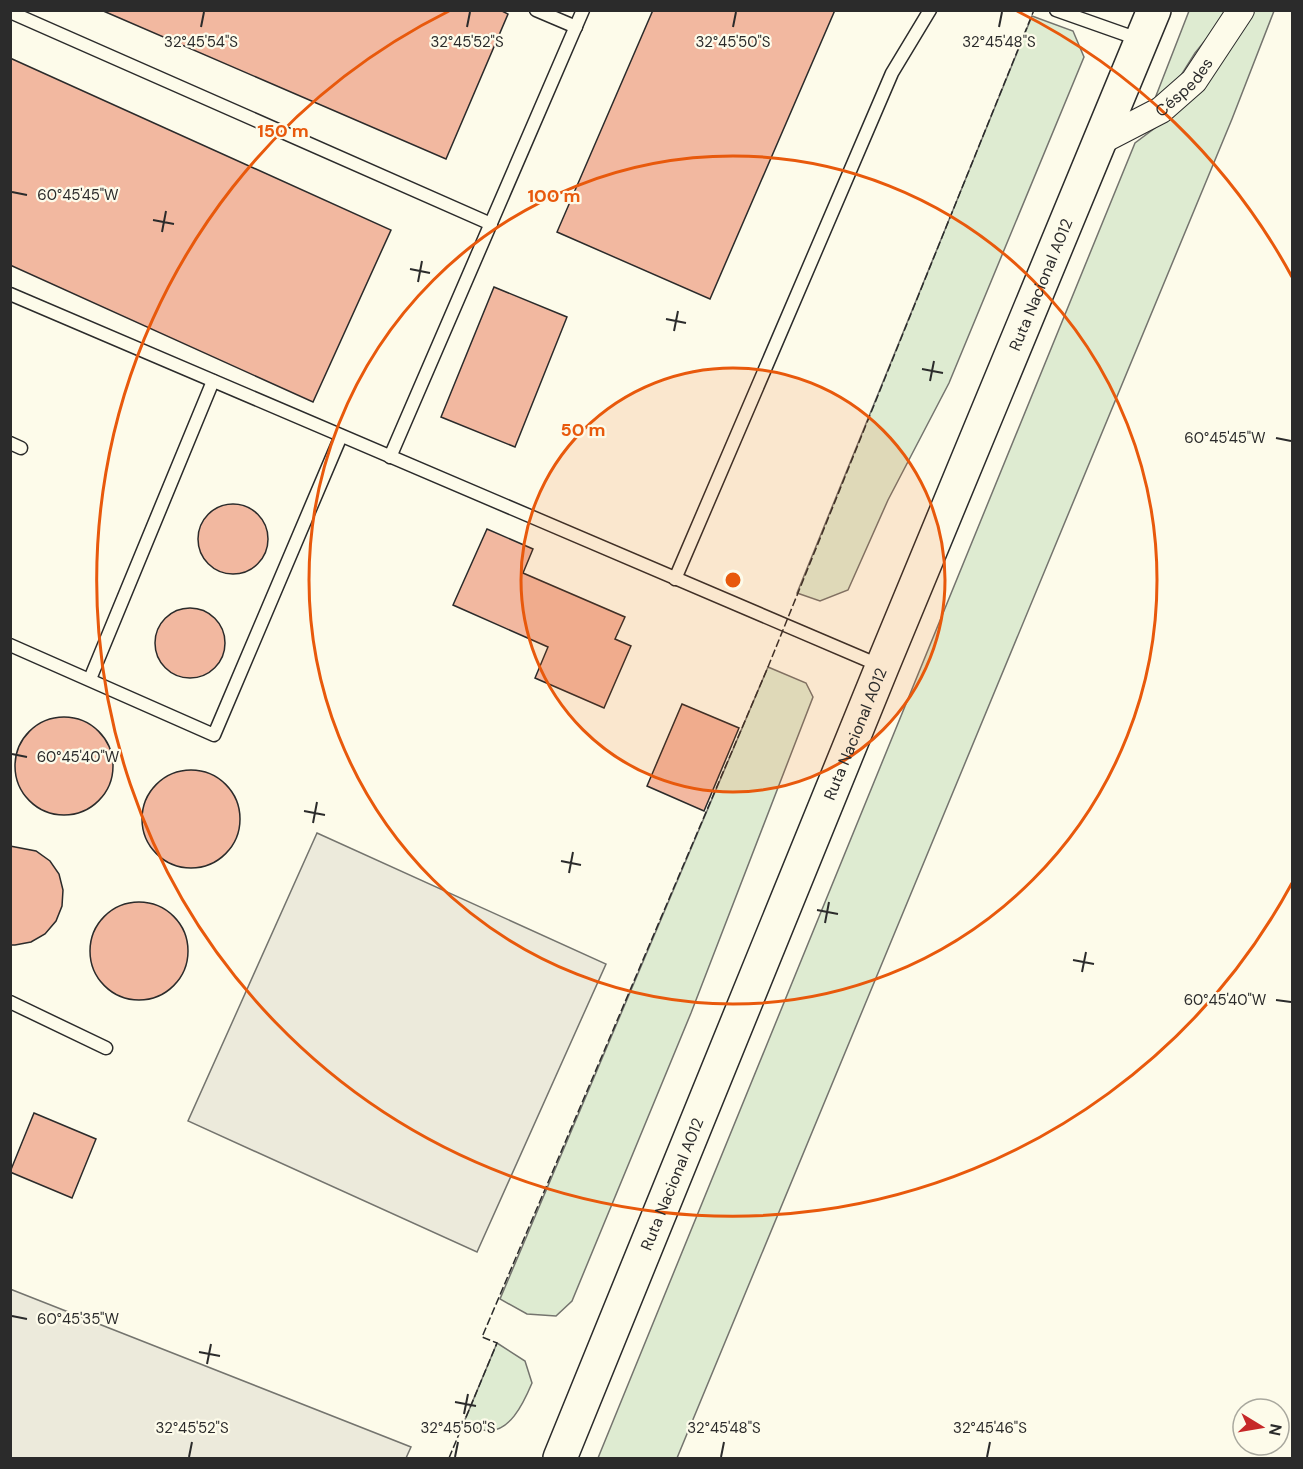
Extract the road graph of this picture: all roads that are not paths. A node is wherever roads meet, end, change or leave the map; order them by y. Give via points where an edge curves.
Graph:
1 (536, 10) edge
2 (583, 10) edge
3 (930, 10) edge
4 (1056, 10) edge
5 (1154, 10) edge
6 (1241, 10) edge
7 (10, 12) edge
8 (576, 27) junction
9 (1142, 41) junction
10 (1103, 140) junction
11 (491, 224) junction
12 (10, 294) edge
13 (213, 381) junction
14 (341, 436) junction
15 (390, 457) junction
16 (675, 579) junction
17 (10, 645) edge
18 (882, 667) junction
19 (90, 679) junction
20 (10, 1002) edge
21 (105, 1048) dead end
22 (560, 1458) edge

1 - 8 lane
2 - 8 lane
3 - 16 lane via 892,73
4 - 9 lane
5 - 9 highway, Ruta Nacional A012
6 - 10 street, Céspedes via 1194,81 1161,110
7 - 11 lane
8 - 11 lane
9 - 10 highway, Ruta Nacional A012
10 - 18 highway, Ruta Nacional A012
11 - 15 lane
12 - 13 lane
13 - 14 lane
13 - 19 lane
14 - 15 lane
14 - 19 lane via 214,735
15 - 16 lane
16 - 18 lane
17 - 19 lane
18 - 22 highway, Ruta Nacional A012
20 - 21 lane

